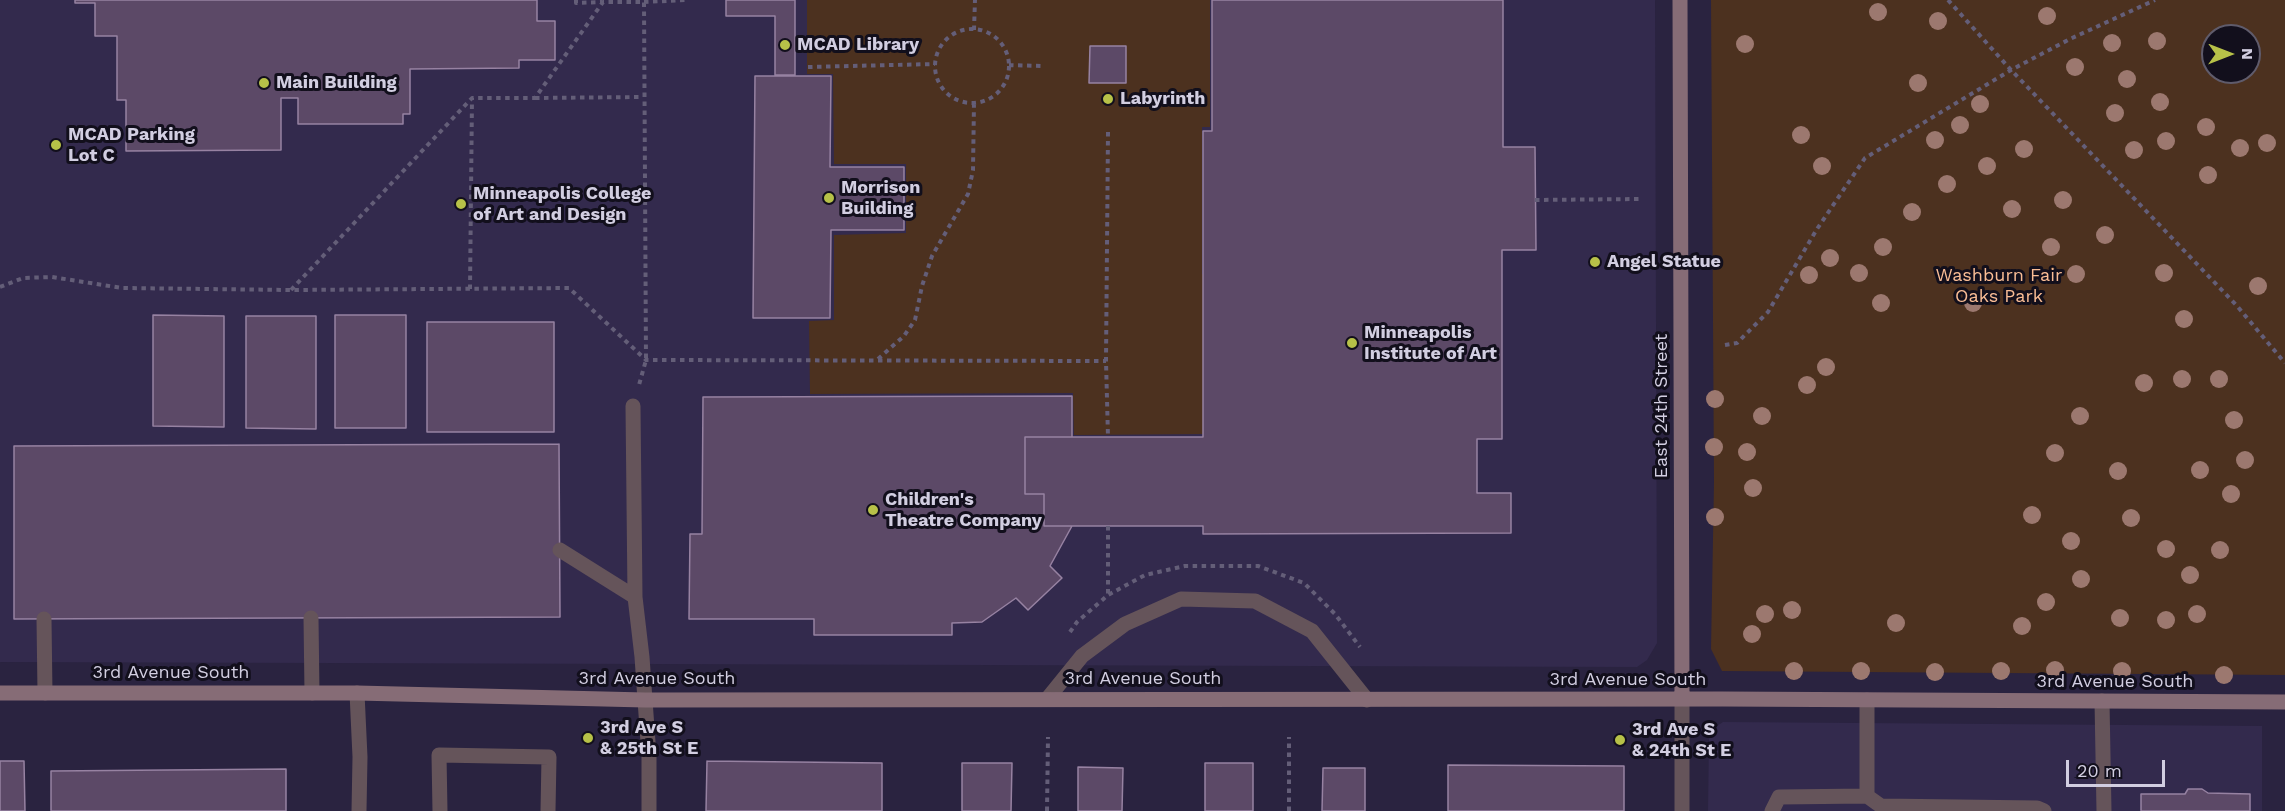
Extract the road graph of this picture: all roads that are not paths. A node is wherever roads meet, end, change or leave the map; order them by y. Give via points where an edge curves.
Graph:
1 (1680, 0) edge
2 (633, 406) road end
3 (560, 550) dead end
4 (635, 597) junction
5 (311, 618) dead end
6 (44, 619) dead end
7 (0, 693) edge
8 (45, 693) junction
9 (312, 693) junction
10 (357, 693) junction
11 (1048, 698) junction
12 (1682, 699) junction
13 (645, 700) junction
14 (1366, 700) junction
15 (1867, 700) junction
16 (2102, 701) junction
17 (2285, 702) edge
18 (1867, 796) junction
19 (359, 811) edge
20 (440, 811) edge
21 (548, 811) edge
22 (649, 811) edge
23 (1682, 811) edge
24 (1772, 811) edge
25 (2044, 811) edge
26 (2104, 811) edge

1 - 12 street, East 24th Street
2 - 4 street
3 - 4 street
4 - 13 street
5 - 9 street
6 - 8 street
7 - 8 street, 3rd Avenue South
8 - 9 street, 3rd Avenue South
9 - 10 street, 3rd Avenue South
10 - 13 street, 3rd Avenue South
10 - 19 street
11 - 13 street, 3rd Avenue South
11 - 14 street, 3rd Avenue South
11 - 14 street via 1082,656 1125,624 1181,599 1256,601 1312,631
12 - 14 street, 3rd Avenue South
12 - 15 street, 3rd Avenue South
12 - 23 street, East 24th Street
13 - 22 street
15 - 16 street, 3rd Avenue South
15 - 18 street
16 - 17 street, 3rd Avenue South
16 - 26 street
18 - 24 street via 1779,797
18 - 25 street via 1881,806
20 - 21 street via 440,755 549,757

